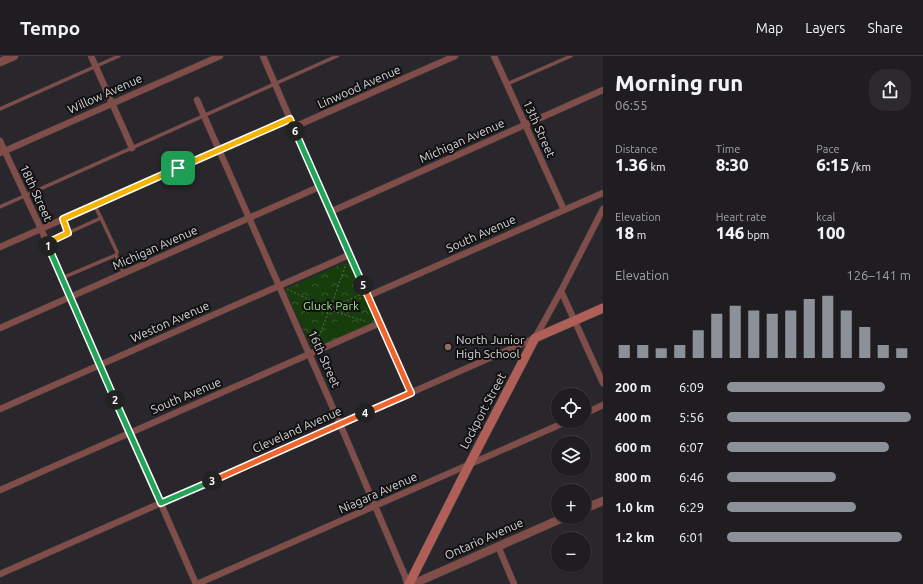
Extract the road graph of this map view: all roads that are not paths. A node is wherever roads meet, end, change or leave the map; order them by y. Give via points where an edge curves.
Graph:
1 (14, 56) edge
2 (91, 56) edge
3 (119, 56) edge
4 (220, 56) edge
5 (263, 56) edge
6 (337, 56) edge
7 (455, 56) edge
8 (494, 56) edge
9 (571, 56) edge
10 (0, 62) edge
11 (95, 66) junction
12 (275, 84) junction
13 (507, 84) junction
14 (603, 90) edge
15 (197, 100) dead end
16 (111, 103) junction
17 (0, 109) edge
18 (204, 115) junction
19 (290, 119) junction
20 (526, 125) junction
21 (294, 128) junction
22 (0, 141) edge
23 (132, 148) junction
24 (220, 150) junction
25 (2, 152) edge
26 (319, 187) junction
27 (603, 193) edge
28 (25, 196) junction
29 (95, 205) junction
30 (0, 207) edge
31 (603, 209) edge
32 (564, 210) junction
33 (330, 212) junction
34 (101, 218) junction
35 (249, 218) junction
36 (63, 219) junction
37 (40, 229) junction
38 (68, 233) junction
39 (47, 243) junction
40 (0, 247) edge
41 (116, 255) junction
42 (349, 255) junction
43 (124, 274) junction
44 (62, 278) junction
45 (279, 285) junction
46 (561, 291) junction
47 (368, 296) junction
48 (70, 297) junction
49 (603, 308) edge
50 (575, 320) junction
51 (380, 323) junction
52 (0, 328) edge
53 (535, 338) junction
54 (310, 355) junction
55 (100, 365) junction
56 (603, 383) edge
57 (411, 393) junction
58 (603, 405) edge
59 (0, 409) edge
60 (591, 411) edge
61 (340, 424) junction
62 (552, 428) edge
63 (130, 433) junction
64 (468, 465) junction
65 (0, 490) edge
66 (603, 500) edge
67 (161, 503) junction
68 (376, 506) junction
69 (591, 506) edge
70 (551, 523) edge
71 (498, 546) junction
72 (0, 574) edge
73 (196, 584) edge
74 (408, 584) edge
75 (413, 584) edge
76 (514, 584) edge

1 - 10 street
2 - 11 street
3 - 11 lane
4 - 16 street, Willow Avenue
5 - 12 street
6 - 12 lane
7 - 21 street, Linwood Avenue
8 - 13 street, 13th Street
9 - 13 lane
11 - 16 street
11 - 17 lane
12 - 18 lane
12 - 19 street
13 - 20 street, 13th Street
14 - 20 street, Michigan Avenue
15 - 18 street, 16th Street
16 - 23 street
16 - 25 street, Willow Avenue
18 - 23 lane
18 - 24 street, 16th Street
19 - 21 street
19 - 24 street
20 - 32 street, 13th Street
20 - 33 street, Michigan Avenue
21 - 26 street
22 - 25 street, 18th Street
23 - 28 lane
24 - 29 street
24 - 35 street, 16th Street
25 - 28 street, 18th Street
26 - 33 street
26 - 35 street, Michigan Avenue
27 - 32 street, South Avenue
28 - 30 lane
28 - 37 street, 18th Street
29 - 34 lane
29 - 36 street
31 - 46 street, Lockport Street
32 - 47 street, South Avenue
33 - 42 street
34 - 38 lane
34 - 41 lane via 117,252
35 - 43 street, Michigan Avenue
35 - 45 street, 16th Street
36 - 37 street
36 - 38 lane
37 - 39 street, 18th Street
37 - 40 street
38 - 39 lane
39 - 44 street, 18th Street
41 - 43 lane
41 - 44 lane
42 - 45 street, Weston Avenue
42 - 47 street
43 - 48 street, Michigan Avenue
44 - 48 street, 18th Street
45 - 54 street, 16th Street
45 - 55 street, Weston Avenue
46 - 50 street
46 - 53 street, Lockport Street
47 - 51 street
48 - 52 street, Michigan Avenue
48 - 55 street, 18th Street
49 - 50 main road, Cleveland Avenue
50 - 53 main road, Cleveland Avenue
50 - 56 street
51 - 54 street, South Avenue
51 - 57 street
53 - 57 street, Cleveland Avenue
53 - 64 main road, Lockport Street
54 - 61 street, 16th Street
54 - 63 street, South Avenue
55 - 59 street, Weston Avenue
55 - 63 street, 18th Street
57 - 61 street, Cleveland Avenue
58 - 60 street
61 - 67 street, Cleveland Avenue
61 - 68 street, 16th Street
62 - 64 street, Niagara Avenue
63 - 65 street, South Avenue
63 - 67 street, 18th Street
64 - 68 street, Niagara Avenue
64 - 74 main road, Lockport Street
66 - 69 street
67 - 72 street, Cleveland Avenue
67 - 73 street, 18th Street
68 - 73 street, Niagara Avenue
68 - 74 street, 16th Street
70 - 71 street, Ontario Avenue
71 - 75 street, Ontario Avenue
71 - 76 street

